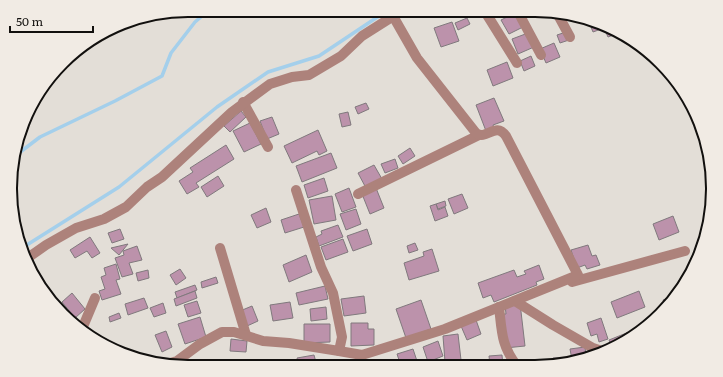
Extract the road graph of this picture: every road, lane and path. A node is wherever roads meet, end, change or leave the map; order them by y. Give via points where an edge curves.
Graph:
1 (391, 17) edge
2 (394, 17) edge
3 (488, 17) edge
4 (521, 17) edge
5 (560, 19) edge
6 (570, 37) dead end
7 (541, 55) dead end
8 (517, 63) dead end
9 (243, 102) junction
10 (479, 135) junction
11 (268, 147) dead end
12 (296, 190) dead end
13 (358, 194) dead end
14 (220, 248) dead end
15 (685, 251) dead end
16 (31, 256) edge
17 (534, 293) junction
18 (95, 298) dead end
19 (515, 301) junction
20 (499, 307) junction
21 (84, 325) edge
22 (246, 335) junction
23 (595, 349) edge
24 (339, 351) junction
25 (178, 360) edge
26 (512, 360) edge

1 - 9 street via 362,36 341,56 309,75 270,84
2 - 10 street via 417,58
3 - 8 street
4 - 7 street
5 - 6 street
9 - 11 street
9 - 16 street via 126,207 104,219 76,228
10 - 13 street
10 - 17 street via 498,129 506,136 578,275
12 - 24 street via 321,267 333,293 342,337
14 - 22 street
15 - 17 street
17 - 19 street
18 - 21 street
19 - 20 street
19 - 23 street
20 - 24 street via 362,355
20 - 26 street via 503,339
22 - 24 street via 263,341
22 - 25 street via 222,332

